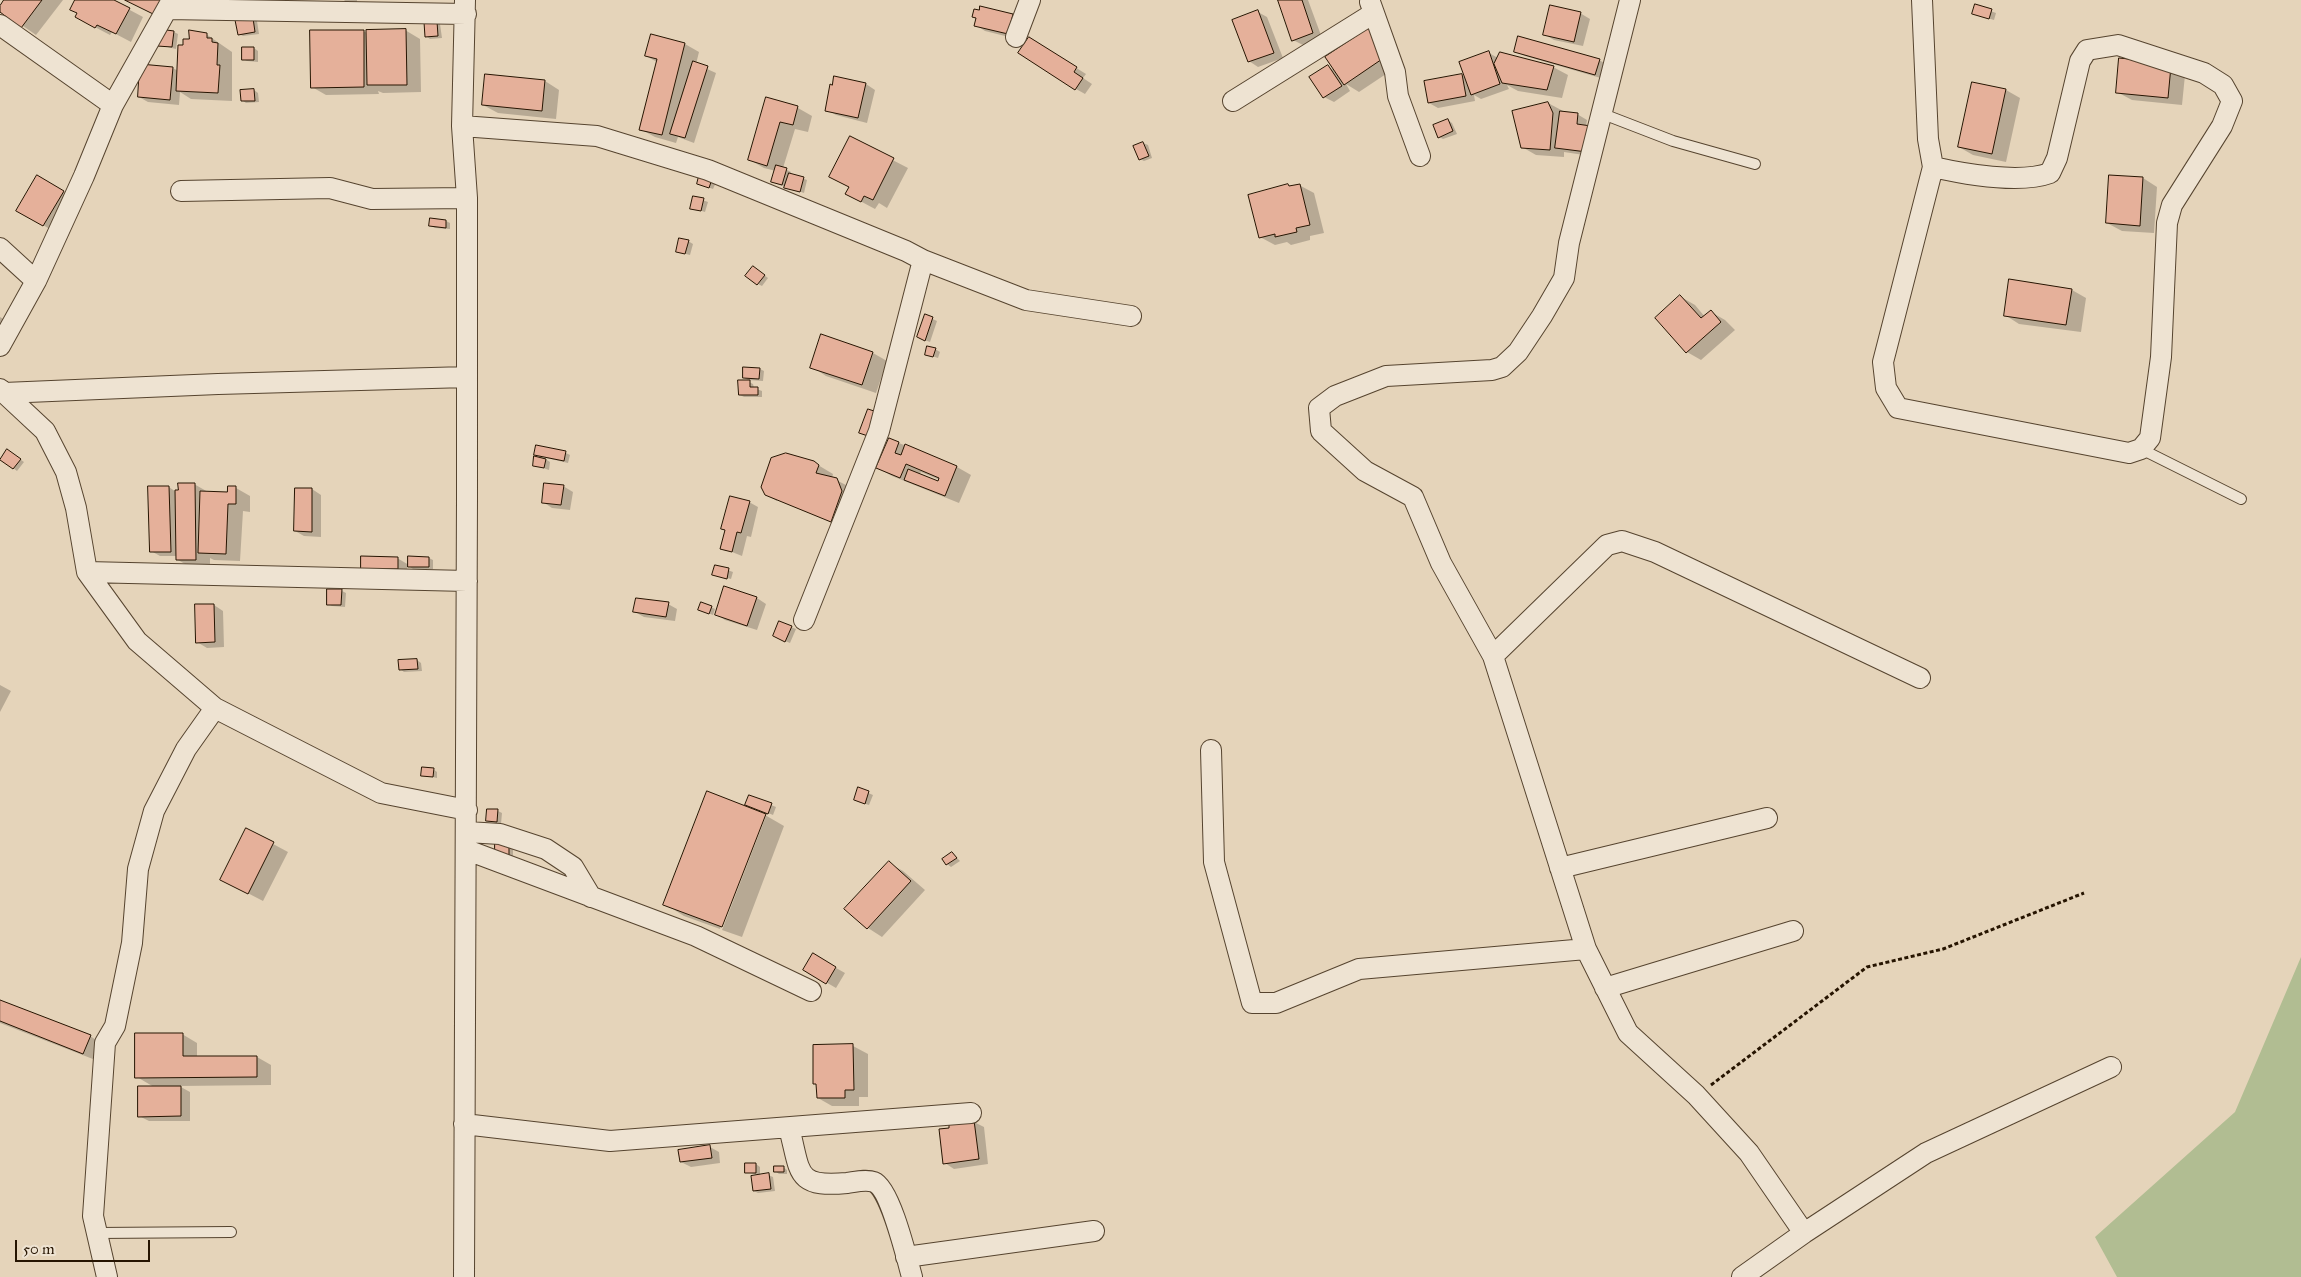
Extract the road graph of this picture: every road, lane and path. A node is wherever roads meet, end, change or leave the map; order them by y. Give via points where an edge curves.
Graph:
1 (1030, 0) edge
2 (1630, 0) edge
3 (1922, 0) edge
4 (170, 4) edge
5 (1372, 6) edge
6 (465, 7) edge
7 (0, 25) edge
8 (1016, 37) dead end
9 (1232, 101) dead end
10 (113, 105) junction
11 (1603, 114) junction
12 (462, 126) junction
13 (1420, 156) dead end
14 (1755, 164) dead end
15 (1932, 167) junction
16 (181, 191) dead end
17 (467, 198) junction
18 (0, 248) edge
19 (923, 260) junction
20 (36, 281) junction
21 (1131, 316) dead end
22 (0, 346) edge
23 (467, 377) junction
24 (2, 391) edge
25 (2141, 449) junction
26 (2241, 499) dead end
27 (87, 572) junction
28 (467, 580) junction
29 (804, 620) dead end
30 (1493, 656) junction
31 (1920, 678) dead end
32 (215, 708) junction
33 (1211, 750) dead end
34 (468, 810) junction
35 (1767, 818) dead end
36 (467, 841) junction
37 (1560, 868) junction
38 (2084, 893) dead end
39 (591, 897) junction
40 (1793, 931) dead end
41 (1586, 949) junction
42 (1605, 988) junction
43 (811, 991) dead end
44 (2111, 1067) dead end
45 (1696, 1095) junction
46 (970, 1113) dead end
47 (464, 1124) junction
48 (788, 1128) junction
49 (1094, 1231) dead end
50 (231, 1232) dead end
51 (97, 1233) junction
52 (1804, 1233) junction
53 (906, 1257) junction
54 (106, 1277) edge
55 (464, 1277) edge
56 (912, 1277) edge
57 (1742, 1277) edge

1 - 8 street
2 - 11 street
3 - 15 street
4 - 6 street
4 - 10 street
5 - 9 street
5 - 13 street via 1395,72 1398,96
6 - 12 street
7 - 10 street
10 - 20 street
11 - 14 lane via 1673,141
11 - 30 street via 1569,243 1564,278 1518,352 1502,367 1492,370 1386,376 1335,396 1319,408 1321,431 1334,445 1365,471 1413,497 1441,563
12 - 17 street
12 - 19 street via 596,136 708,170 906,250
15 - 25 street via 1883,362 1886,388 1898,408 2129,453
15 - 25 street via 1962,174 2036,178 2050,173 2057,158 2080,61 2087,50 2118,45 2204,73 2223,85 2232,101 2222,126 2172,205 2167,223 2161,357 2150,438
16 - 17 street via 330,188 372,199
17 - 23 street
18 - 20 street
19 - 21 street via 1026,300
19 - 29 street via 878,431
20 - 22 street
23 - 24 street
23 - 28 street
24 - 27 street via 45,431 66,472
25 - 26 lane
27 - 28 street
27 - 32 street via 137,641
28 - 34 street
30 - 31 street via 1607,545 1622,541 1655,552
30 - 37 street
32 - 34 street via 381,793
32 - 51 street via 186,749 154,811 138,869 132,943 116,1026 105,1043 93,1216
33 - 41 street via 1214,862 1252,1003 1276,1003 1359,969
34 - 36 street
35 - 37 street
36 - 39 street
36 - 39 street via 500,834 546,849 573,867
36 - 47 street
37 - 41 street
38 - 45 path via 1943,949 1867,967
39 - 43 street via 696,936
40 - 42 street
41 - 42 street
42 - 45 street via 1628,1034
44 - 52 street via 1926,1154
45 - 52 street via 1749,1153
46 - 48 street
47 - 48 street via 610,1141
47 - 55 street
48 - 53 street via 802,1174 810,1182 824,1185 864,1181 874,1182 882,1189
49 - 53 street
50 - 51 lane
51 - 54 street
52 - 57 street
53 - 56 street

